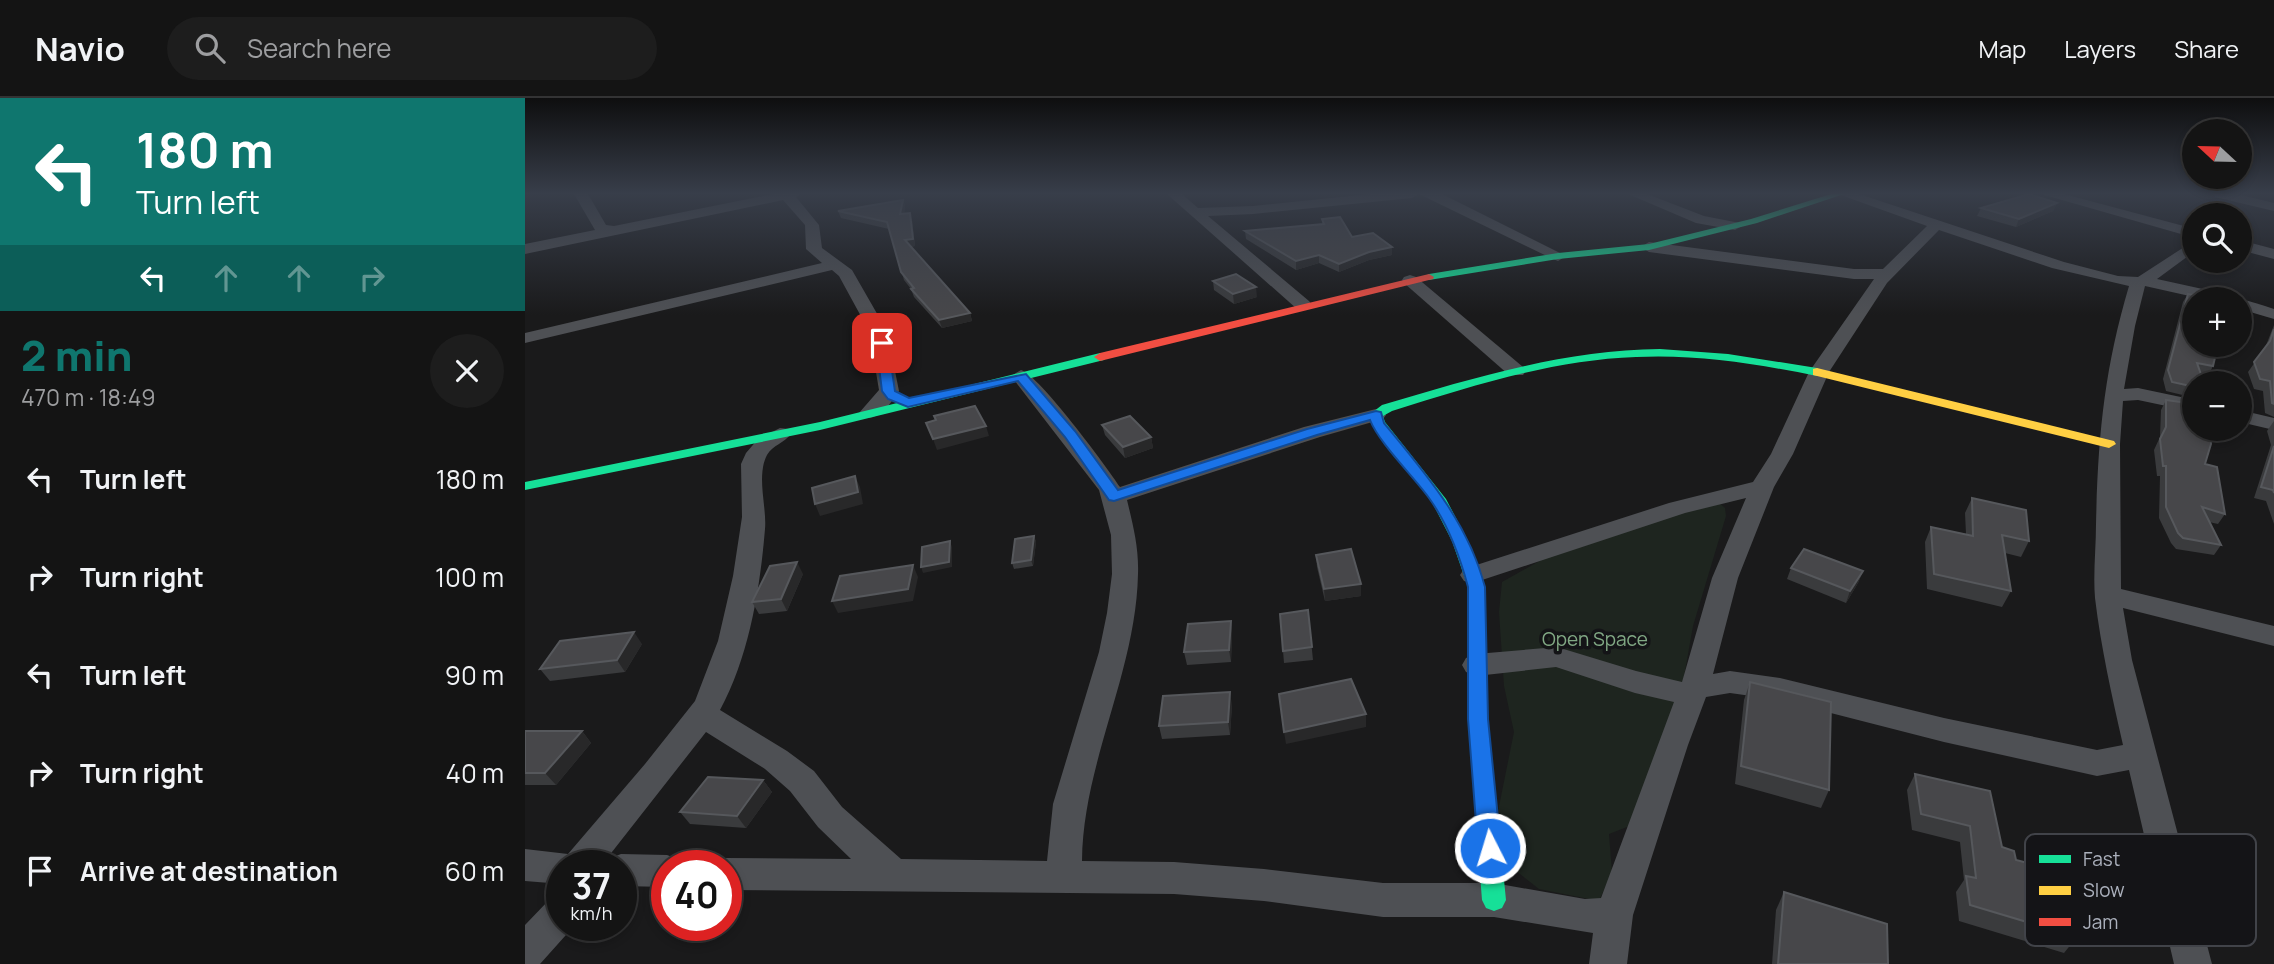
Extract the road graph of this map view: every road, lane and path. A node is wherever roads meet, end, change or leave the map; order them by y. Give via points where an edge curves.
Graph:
1 (599, 234) edge
2 (815, 234) edge
3 (1218, 234) edge
4 (1511, 234) edge
5 (1701, 234) edge
6 (1927, 234) edge
7 (1969, 234) edge
8 (1649, 247) junction
9 (2252, 248) edge
10 (525, 249) edge
11 (2182, 250) edge
12 (2274, 254) edge
13 (1558, 256) junction
14 (837, 264) junction
15 (1887, 274) junction
16 (1410, 280) junction
17 (2141, 282) junction
18 (2182, 290) edge
19 (1303, 305) junction
20 (2252, 308) edge
21 (2274, 314) edge
22 (525, 338) edge
23 (1516, 371) junction
24 (1819, 372) junction
25 (1021, 376) junction
26 (889, 391) junction
27 (2113, 396) junction
28 (908, 403) junction
29 (2182, 403) edge
30 (869, 413) junction
31 (1376, 415) junction
32 (2252, 419) edge
33 (2274, 424) edge
34 (780, 434) junction
35 (2109, 443) junction
36 (726, 445) junction
37 (750, 464) junction
38 (525, 486) edge
39 (1762, 487) junction
40 (1114, 496) junction
41 (1473, 575) junction
42 (2108, 595) junction
43 (2274, 636) edge
44 (1476, 665) junction
45 (1693, 692) junction
46 (702, 713) junction
47 (2140, 755) junction
48 (2160, 834) edge
49 (593, 850) edge
50 (525, 865) edge
51 (546, 867) edge
52 (742, 874) edge
53 (895, 877) junction
54 (1064, 877) junction
55 (1494, 900) junction
56 (1614, 915) junction
57 (546, 929) edge
58 (2188, 946) edge
59 (525, 952) edge
60 (1608, 964) edge
61 (2193, 964) edge

1 - 10 street
2 - 14 street via 814,249
3 - 19 street
4 - 13 street
5 - 8 street
6 - 15 street
7 - 17 street via 2106,279
8 - 13 street
8 - 15 street
9 - 12 street
11 - 17 street
13 - 16 street
14 - 22 street
14 - 26 street via 878,331
15 - 24 street
16 - 19 street
16 - 23 street
17 - 18 street
17 - 27 street via 2126,326
19 - 25 street
20 - 21 street
23 - 24 street via 1600,356 1690,352
23 - 31 street
24 - 35 street
24 - 39 street
25 - 28 street
25 - 40 street
26 - 28 street
26 - 30 street
27 - 29 street via 2138,394
27 - 35 street
28 - 30 street
30 - 34 street
31 - 40 street
31 - 41 street via 1377,423 1438,499
32 - 33 street
34 - 36 street
34 - 37 street via 765,442
35 - 42 street
36 - 37 street
36 - 38 street
37 - 46 street via 754,523 746,570 730,648
39 - 41 street via 1677,508
39 - 45 street via 1725,578
40 - 54 street via 1126,551 1119,615 1109,673 1070,802
41 - 44 street
42 - 43 street
42 - 47 street
44 - 45 street via 1557,657 1635,682
44 - 55 street
45 - 47 street via 1730,682 1780,689 2097,763
45 - 56 street
46 - 49 street
46 - 53 street via 802,781 830,817
47 - 48 street
50 - 51 street
52 - 53 street
53 - 54 street
54 - 55 street via 1174,878 1383,900
55 - 56 street via 1585,916
56 - 60 street
57 - 59 street
58 - 61 street

